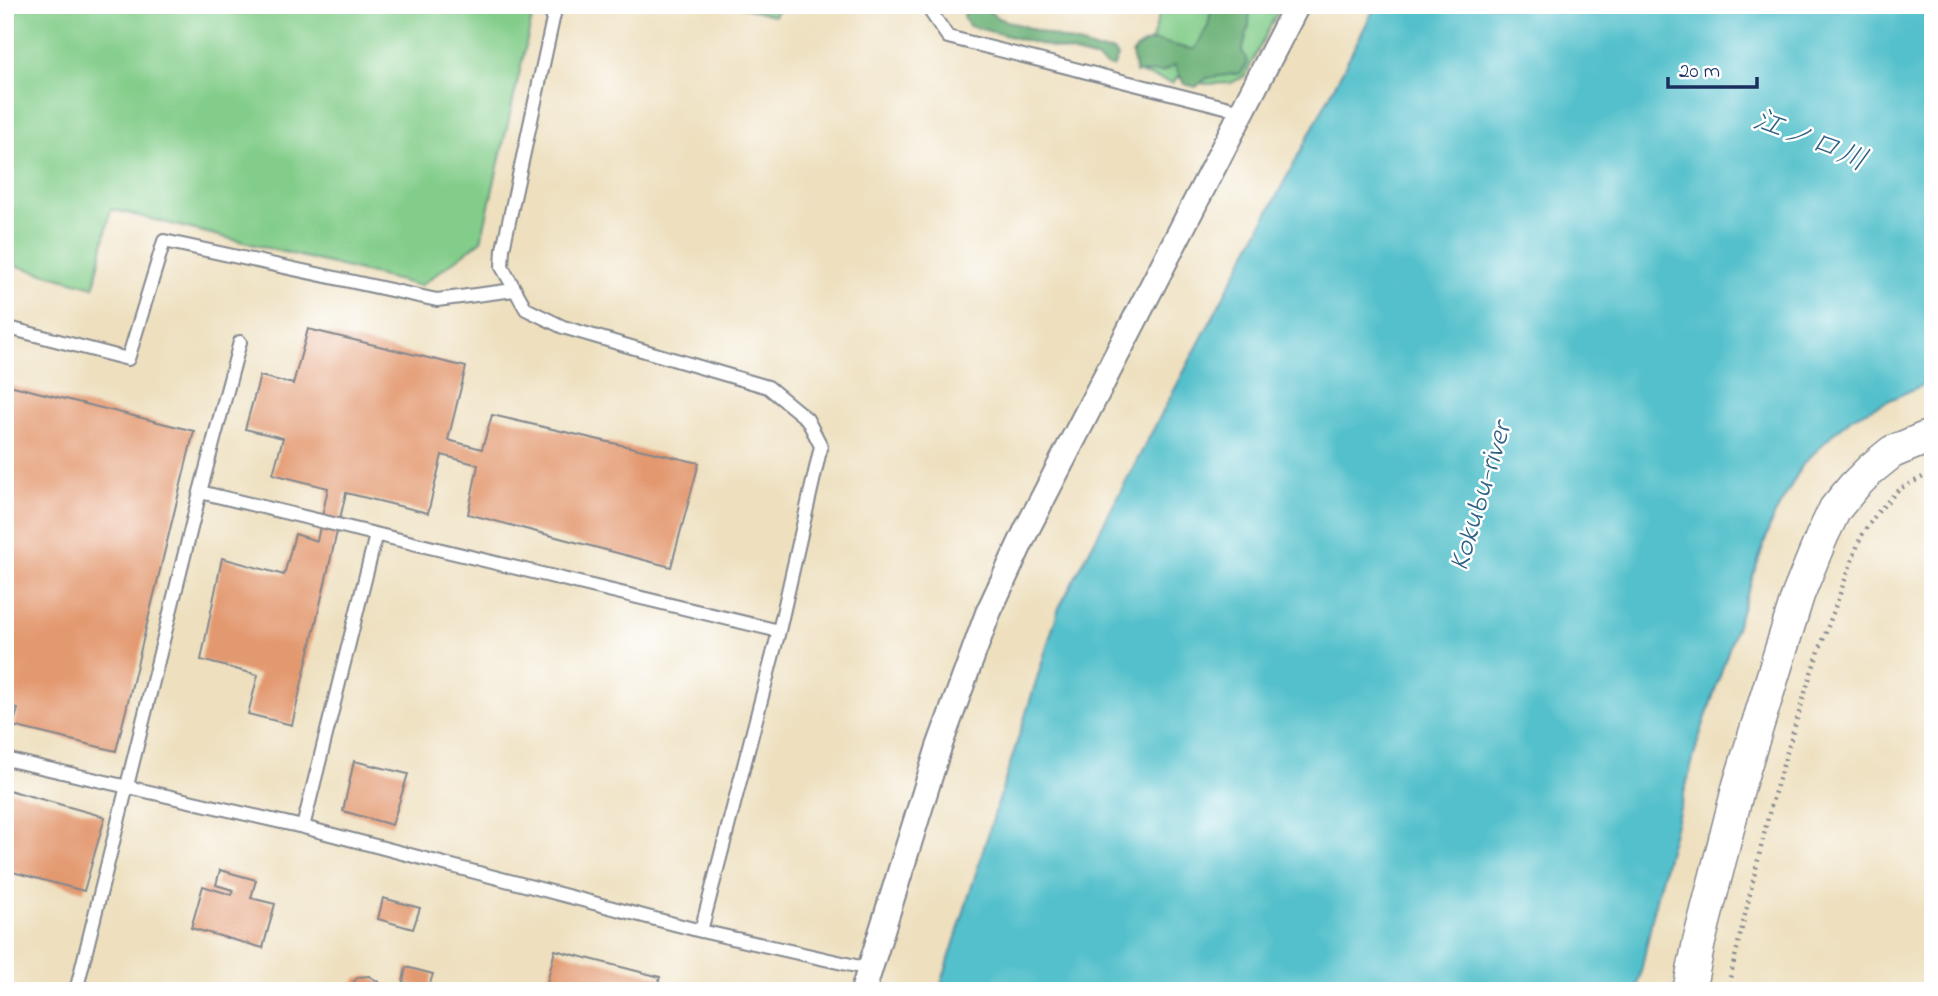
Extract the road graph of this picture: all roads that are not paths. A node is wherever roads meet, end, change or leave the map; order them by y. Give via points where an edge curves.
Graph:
1 (556, 5) edge
2 (926, 5) edge
3 (1297, 5) edge
4 (1241, 111) junction
5 (514, 290) junction
6 (5, 327) edge
7 (240, 342) dead end
8 (1933, 435) edge
9 (200, 492) junction
10 (376, 535) junction
11 (779, 631) junction
12 (5, 759) edge
13 (126, 786) junction
14 (303, 827) junction
15 (701, 931) junction
16 (866, 980) edge
17 (76, 991) edge
18 (1689, 991) edge

1 - 5 lane via 503,249 502,267
2 - 4 lane via 948,37
3 - 4 street
4 - 16 street via 988,612 939,747
5 - 6 lane via 437,300 164,241 128,359
5 - 11 lane via 526,309 563,327 768,387 807,419 821,446
7 - 9 lane
8 - 18 street via 1892,452 1871,469 1835,509 1822,536 1798,594 1749,750
9 - 10 lane
9 - 13 lane
10 - 11 lane
10 - 14 lane
11 - 15 lane
12 - 13 lane
13 - 14 lane
13 - 17 lane
14 - 15 lane
15 - 16 lane

